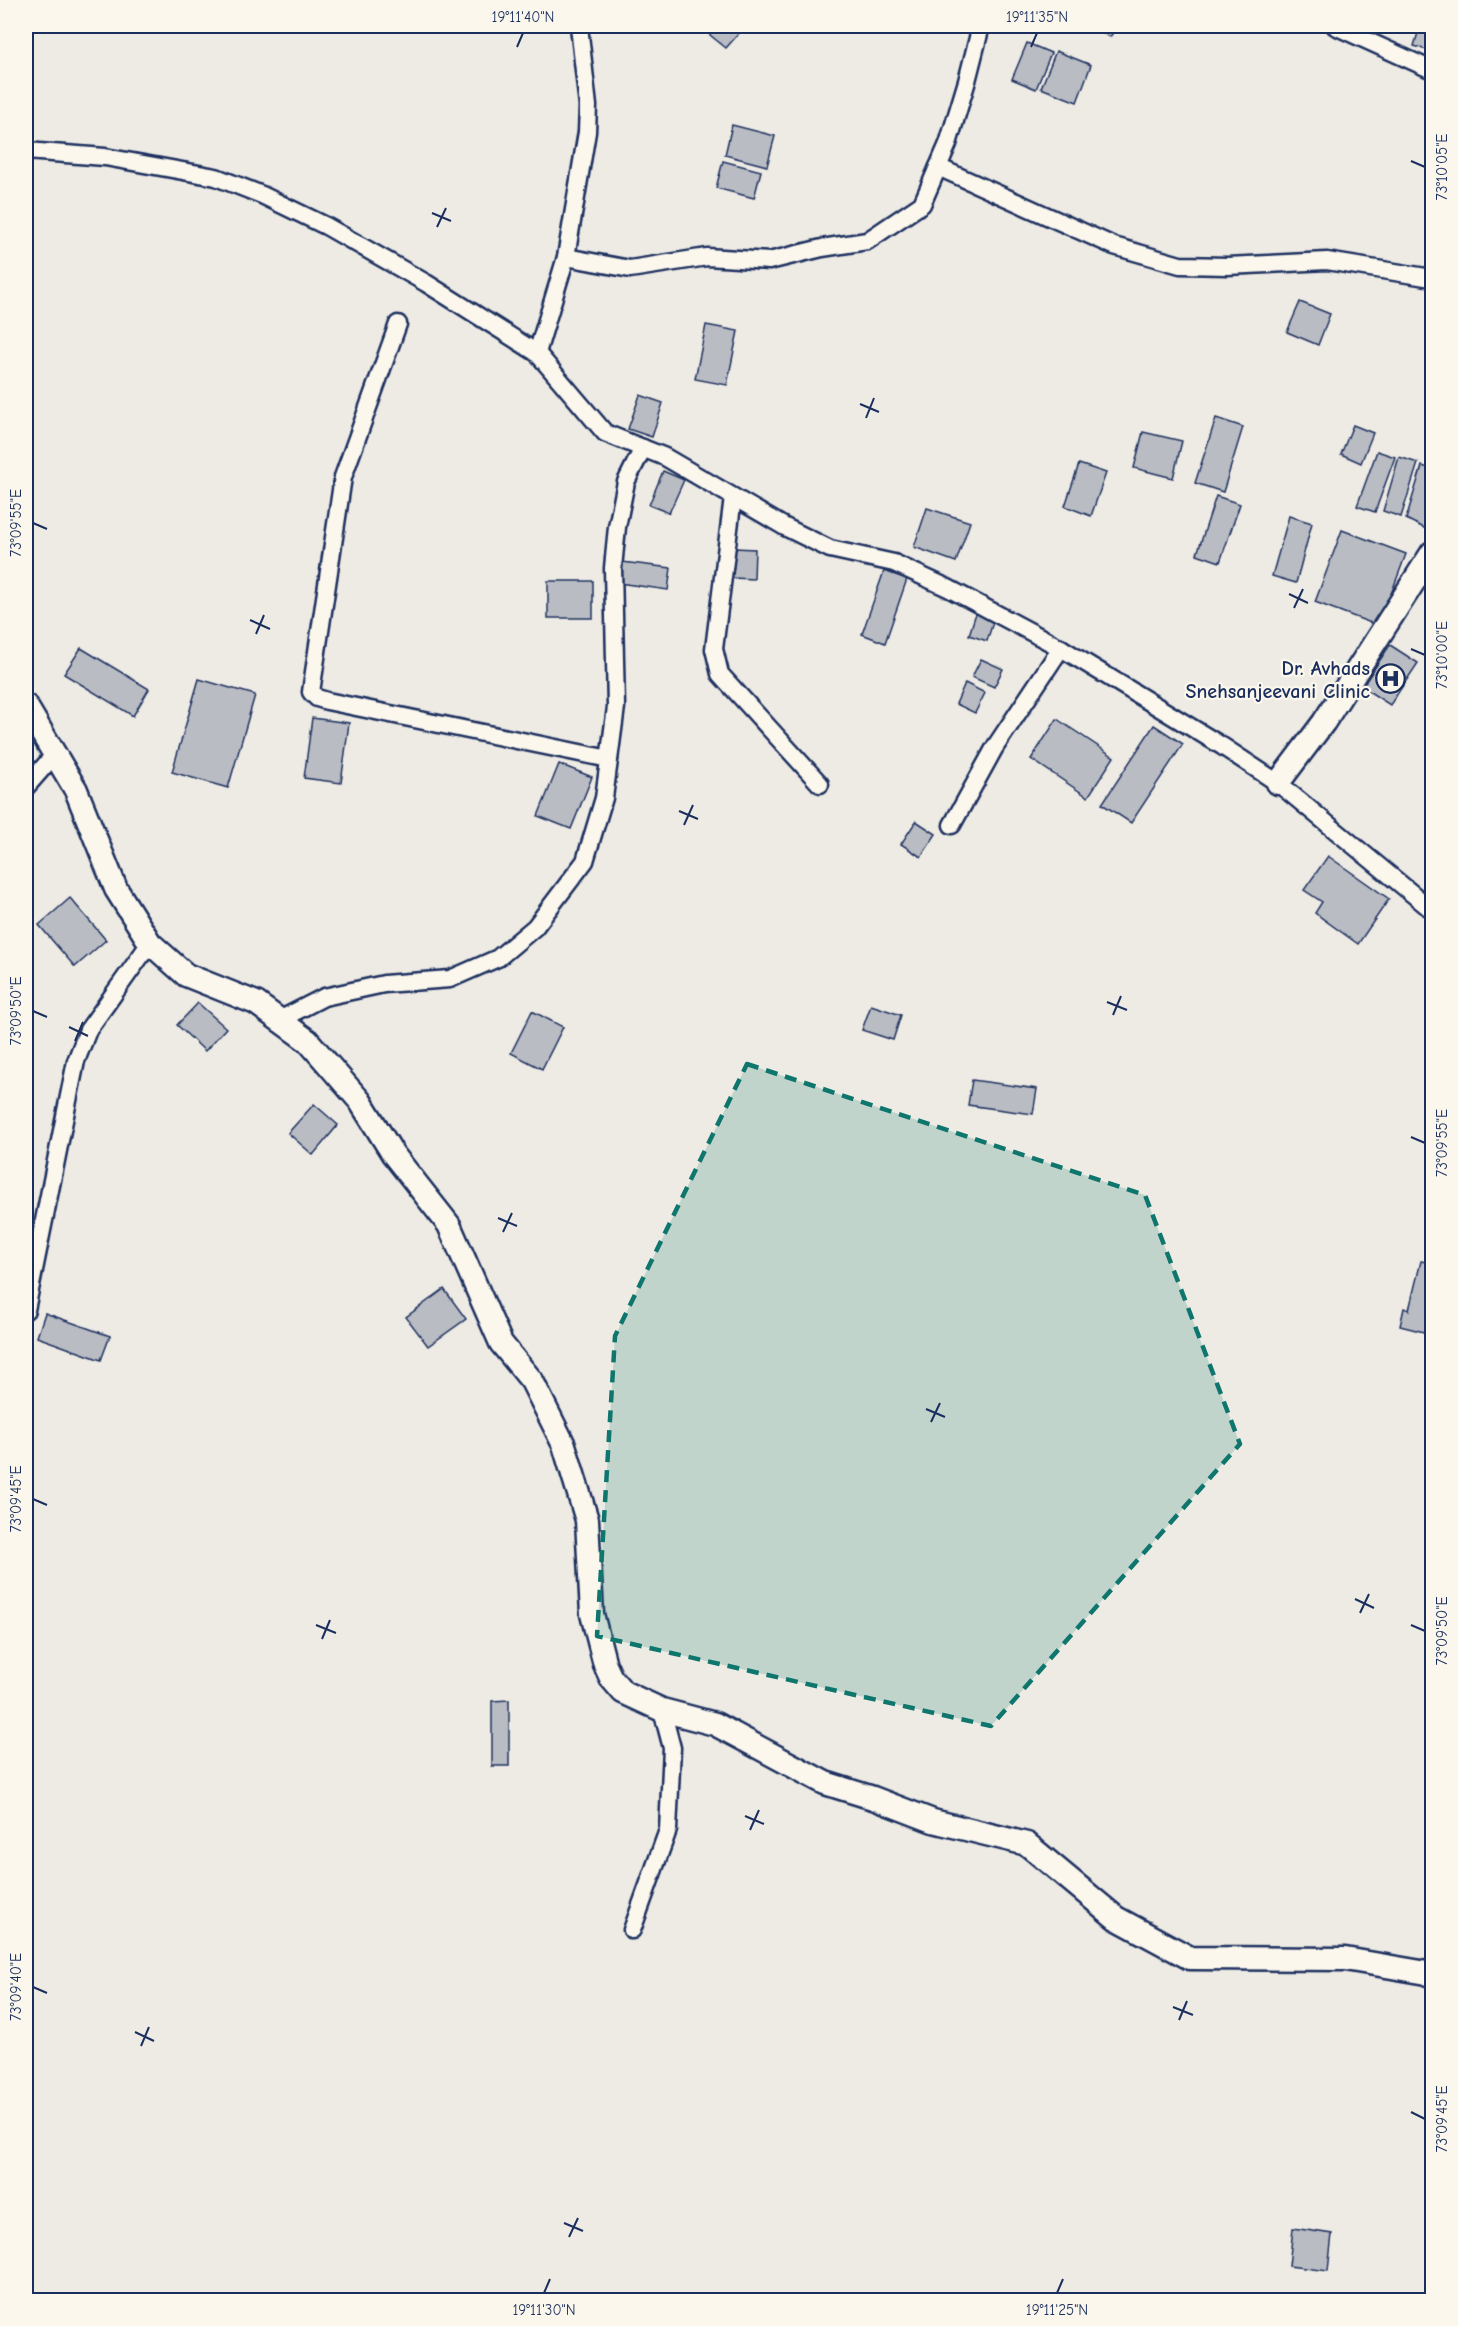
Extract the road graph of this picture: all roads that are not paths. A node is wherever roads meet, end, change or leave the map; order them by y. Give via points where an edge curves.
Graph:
1 (579, 26) edge
2 (981, 26) edge
3 (1335, 26) edge
4 (1432, 70) edge
5 (26, 151) edge
6 (938, 167) junction
7 (566, 256) junction
8 (1432, 278) edge
9 (398, 324) dead end
10 (537, 354) junction
11 (643, 448) junction
12 (734, 497) junction
13 (1432, 553) edge
14 (1061, 648) junction
15 (26, 706) edge
16 (55, 754) junction
17 (609, 759) junction
18 (1278, 783) junction
19 (820, 784) dead end
20 (26, 787) edge
21 (952, 825) dead end
22 (1432, 910) edge
23 (150, 943) junction
24 (279, 1020) junction
25 (26, 1310) edge
26 (662, 1710) junction
27 (632, 1930) dead end
28 (1432, 1976) edge

1 - 7 street via 588,114
2 - 6 street
3 - 4 street
5 - 10 street via 105,157 216,177 262,195 372,251
6 - 7 street via 922,204 867,241 769,261 707,256 630,269
6 - 8 street via 1114,246 1180,265 1227,267 1327,261
7 - 10 street
9 - 17 street via 343,477 311,692 327,701
10 - 11 street via 605,433
11 - 12 street
11 - 17 street via 626,483 617,527 613,568 616,707
12 - 14 street via 830,549 894,563
12 - 19 street via 714,649 720,674
13 - 18 street via 1324,722
14 - 18 street
14 - 21 street via 995,747
15 - 16 street
16 - 20 street
16 - 23 street via 76,790 116,889
17 - 24 street via 604,798 585,861 535,927 498,958 450,979 384,984 324,997
18 - 22 street
23 - 24 street via 186,975 256,1003
23 - 25 street via 88,1030 76,1061
24 - 26 street via 308,1041 360,1101 393,1154 448,1225 501,1343 532,1382 564,1445 587,1520 592,1614 605,1665 623,1692
26 - 27 street via 672,1748 668,1830
26 - 28 street via 715,1724 825,1783 933,1821 1027,1844 1116,1918 1190,1958 1345,1959

